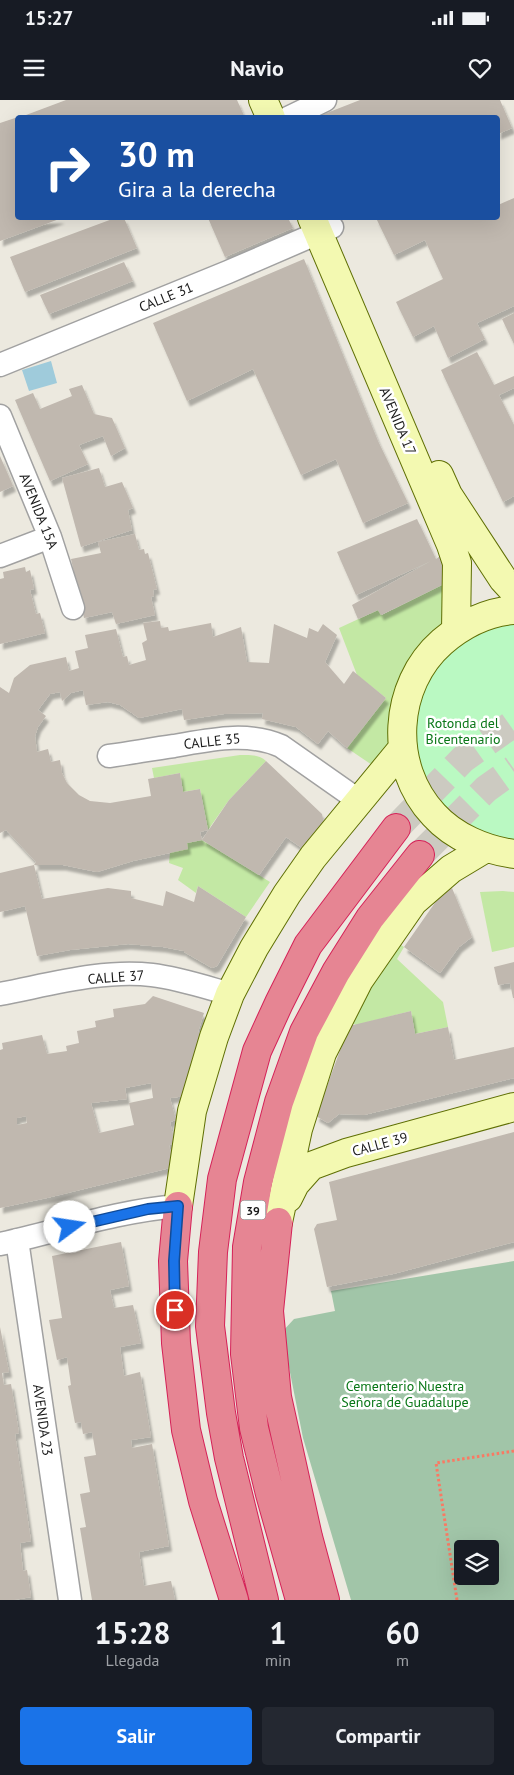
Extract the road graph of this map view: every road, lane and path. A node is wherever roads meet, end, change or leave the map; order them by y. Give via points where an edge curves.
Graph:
1 (263, 100) edge
2 (279, 100) edge
3 (325, 100) edge
4 (269, 115) edge
5 (286, 115) edge
6 (293, 115) edge
7 (323, 224) edge
8 (0, 365) edge
9 (0, 416) edge
10 (50, 537) junction
11 (0, 556) edge
12 (514, 591) edge
13 (73, 608) dead end
14 (514, 610) edge
15 (456, 630) junction
16 (402, 749) junction
17 (109, 756) dead end
18 (358, 800) junction
19 (396, 828) tunnel mouth
20 (486, 848) junction
21 (514, 854) edge
22 (420, 855) tunnel mouth
23 (0, 994) edge
24 (230, 994) junction
25 (514, 1107) edge
26 (178, 1206) junction
27 (278, 1222) junction
28 (8, 1242) edge
29 (514, 1451) edge
30 (70, 1600) edge
31 (234, 1600) edge
32 (264, 1600) edge
33 (300, 1600) edge
34 (325, 1600) edge
35 (457, 1600) edge

1 - 4 main road
2 - 5 main road
3 - 6 street
7 - 8 street, CALLE 31
7 - 12 main road, AVENIDA 17 via 448,495
7 - 15 main road, AVENIDA 17 via 452,545 457,563
9 - 10 street, AVENIDA 15A
10 - 11 street
10 - 13 street, AVENIDA 15A
14 - 15 main road via 473,620
15 - 16 main road via 430,653 412,682 402,714
16 - 18 main road
16 - 20 main road via 418,795 433,815 452,831
17 - 18 street, CALLE 35 via 208,740 253,738 271,741
18 - 24 main road via 287,894
19 - 32 highway, 39 via 308,945 279,1003 256,1051 222,1179 210,1326 229,1458
20 - 21 main road
20 - 27 main road via 451,869 413,902 360,980 322,1053 298,1129
22 - 33 highway, 39 via 370,918 304,1032 274,1120 258,1182 247,1247 245,1354 254,1428
23 - 24 street, CALLE 37 via 102,975 126,974 151,974
24 - 26 main road via 192,1111
25 - 27 main road, CALLE 39 via 346,1153 311,1166 295,1184
26 - 28 street via 123,1214
26 - 31 highway via 174,1261 176,1334 186,1430 203,1501
27 - 34 highway via 269,1311 277,1397
28 - 30 street, AVENIDA 23
29 - 35 path via 436,1463

